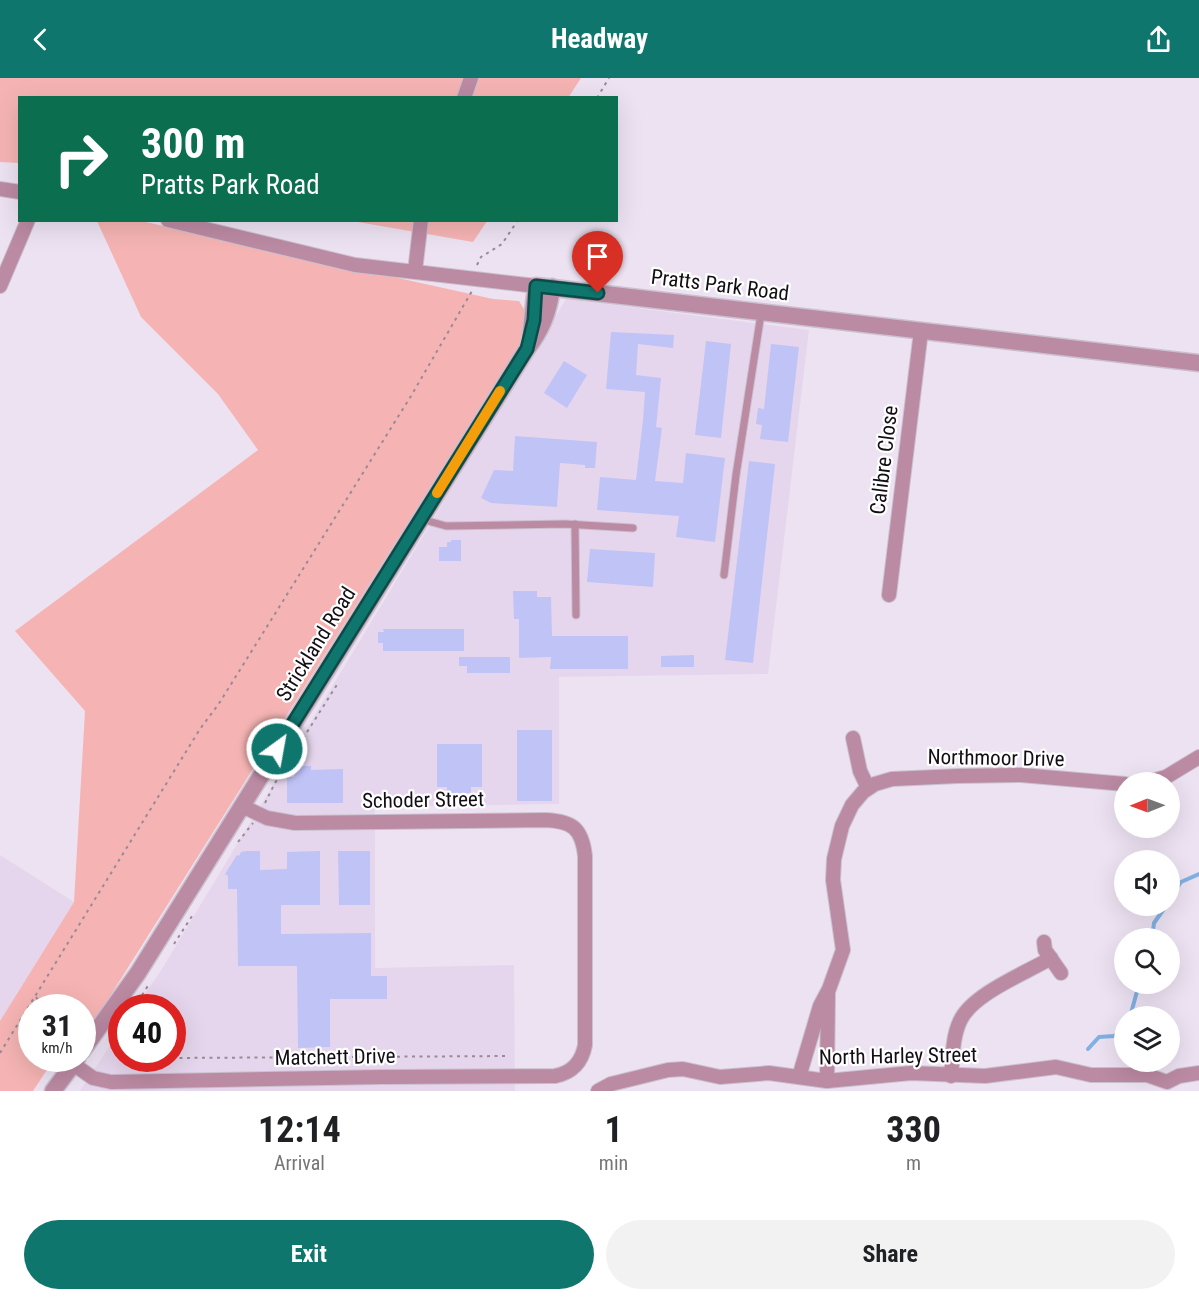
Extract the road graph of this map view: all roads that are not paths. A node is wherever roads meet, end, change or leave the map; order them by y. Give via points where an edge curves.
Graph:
1 (471, 78) edge
2 (465, 96) edge
3 (0, 189) edge
4 (18, 192) edge
5 (27, 222) edge
6 (176, 222) edge
7 (421, 222) edge
8 (415, 271) junction
9 (0, 286) edge
10 (544, 286) junction
11 (761, 312) junction
12 (921, 331) junction
13 (1199, 363) edge
14 (421, 519) junction
15 (576, 524) junction
16 (633, 528) dead end
17 (724, 575) dead end
18 (888, 595) dead end
19 (576, 615) dead end
20 (853, 738) dead end
21 (1199, 757) edge
22 (1174, 772) edge
23 (1114, 783) edge
24 (868, 788) junction
25 (242, 806) junction
26 (1044, 942) dead end
27 (1051, 958) junction
28 (1061, 973) dead end
29 (829, 989) junction
30 (96, 1032) edge
31 (585, 1045) joint
32 (66, 1072) edge
33 (88, 1072) edge
34 (1199, 1073) edge
35 (951, 1076) junction
36 (799, 1077) junction
37 (827, 1081) junction
38 (381, 1084) edge
39 (288, 1085) edge
40 (52, 1091) edge
41 (598, 1091) edge

1 - 2 street
3 - 4 street
5 - 9 street
6 - 8 street, Pratts Park Road via 354,265
7 - 8 street
8 - 10 street, Pratts Park Road
10 - 11 street, Pratts Park Road
10 - 14 street, Strickland Road via 527,349
11 - 12 street, Pratts Park Road
11 - 17 lane
12 - 13 street, Pratts Park Road
12 - 18 street, Calibre Close
14 - 15 lane via 446,526
14 - 25 street, Strickland Road
15 - 16 lane
15 - 19 lane
20 - 24 street via 861,777
21 - 22 street
23 - 24 street, Northmoor Drive via 1007,774 901,778
24 - 29 street via 846,816 836,847 833,880 843,950
25 - 30 street, Strickland Road via 138,973
25 - 31 street, Schoder Street via 257,816 295,823 553,820 569,824 579,832 585,856
26 - 27 street
27 - 28 street
27 - 35 street via 981,998 964,1014 956,1033
29 - 36 street via 820,1006
29 - 37 street
31 - 38 street, Matchett Drive via 578,1064 555,1076
32 - 40 street, Strickland Road
33 - 39 street, Matchett Drive via 93,1078 111,1082
34 - 35 street, North Harley Street via 1167,1082 1147,1075 1091,1075 1056,1067
35 - 37 street, North Harley Street via 911,1073
36 - 37 street, North Harley Street
36 - 41 street, North Harley Street via 769,1073 720,1077 683,1069 611,1084
38 - 39 street, Matchett Drive

